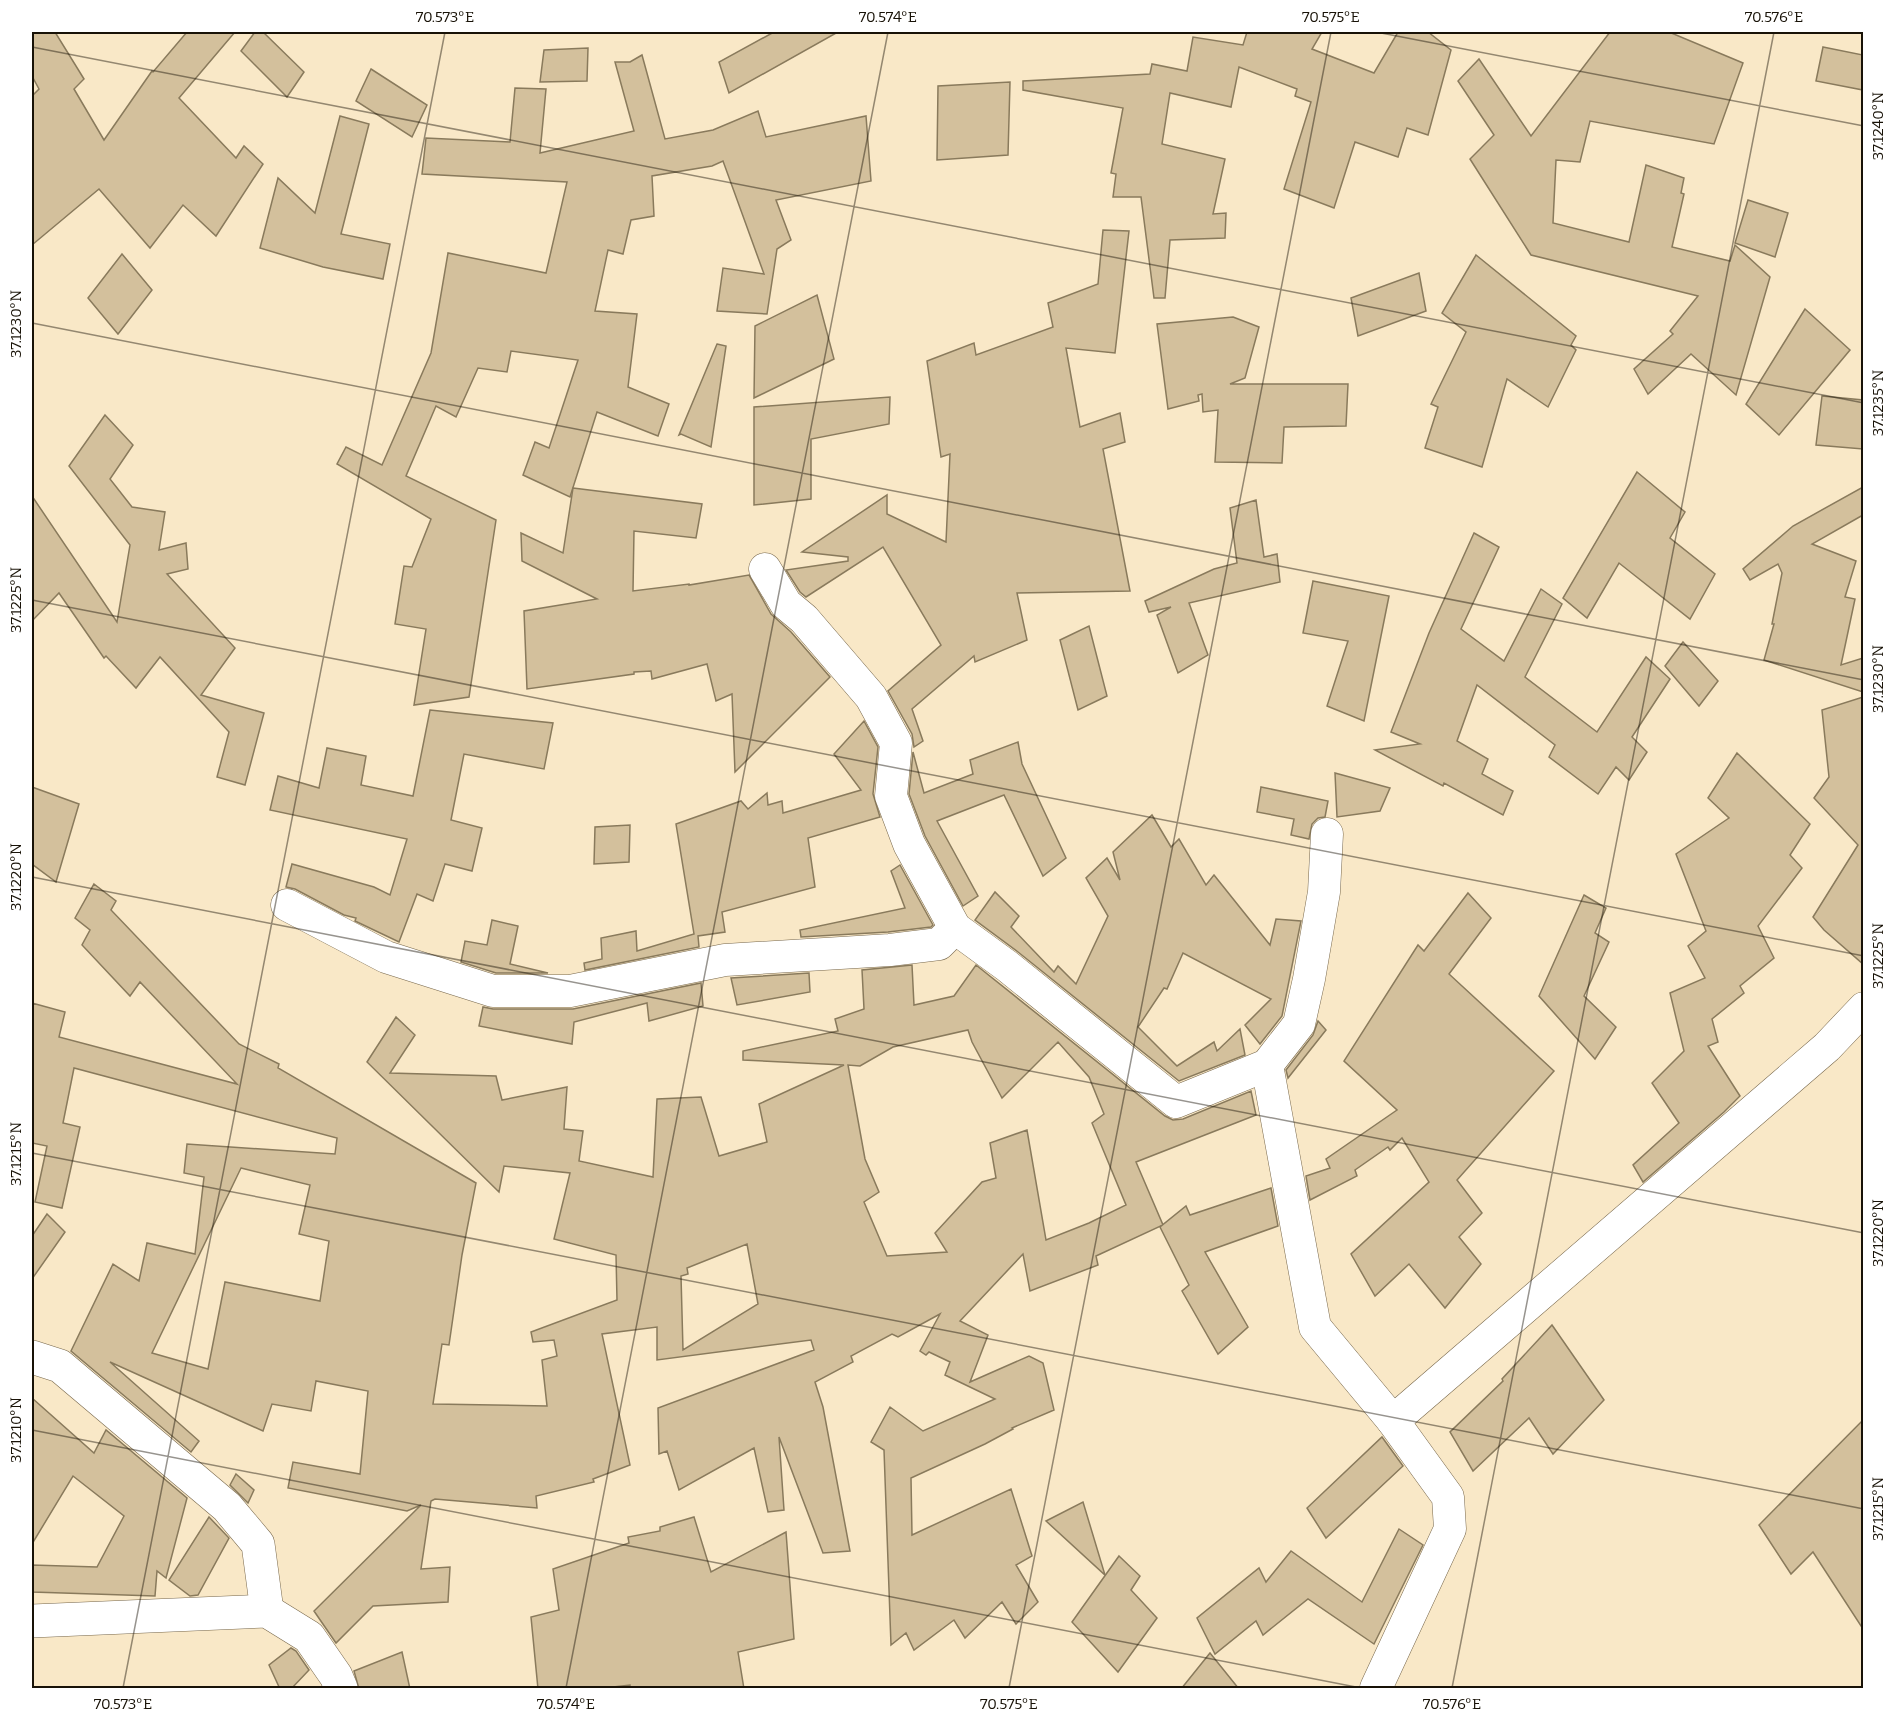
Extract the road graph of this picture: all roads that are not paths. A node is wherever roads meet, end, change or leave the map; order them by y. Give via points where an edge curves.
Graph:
1 (765, 569) dead end
2 (1327, 834) dead end
3 (287, 905) dead end
4 (955, 928) junction
5 (1863, 1008) edge
6 (1267, 1065) junction
7 (32, 1357) edge
8 (1393, 1421) junction
9 (267, 1611) junction
10 (32, 1621) edge
11 (341, 1689) edge
12 (1376, 1689) edge

1 - 4 street via 786,604 804,619 871,698 896,743 891,796 909,844
2 - 6 street via 1324,892 1299,1024
3 - 4 street via 386,957 493,991 570,991 725,960 939,944
4 - 6 street via 1176,1102
5 - 8 street via 1827,1047
6 - 8 street via 1316,1327
7 - 9 street via 60,1366 227,1507 258,1544
8 - 12 street via 1448,1497 1450,1529
9 - 10 street
9 - 11 street via 309,1637

